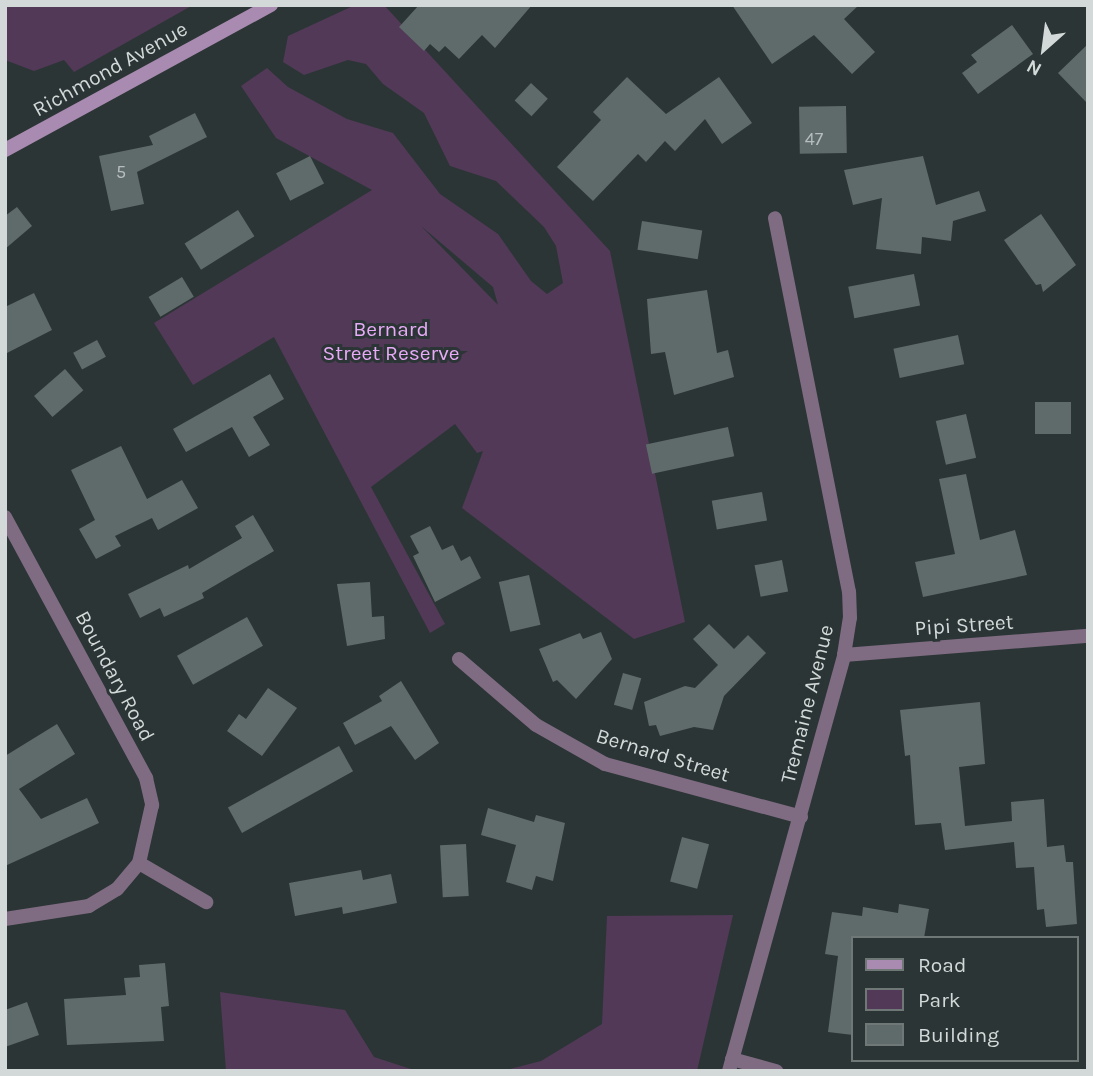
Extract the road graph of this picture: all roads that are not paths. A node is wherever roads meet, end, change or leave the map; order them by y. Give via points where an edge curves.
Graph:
1 (271, 5) edge
2 (5, 150) edge
3 (775, 218) dead end
4 (5, 517) edge
5 (1088, 636) edge
6 (844, 655) junction
7 (459, 659) dead end
8 (801, 817) junction
9 (139, 863) junction
10 (206, 902) dead end
11 (5, 919) edge
12 (731, 1065) edge
13 (776, 1071) edge

1 - 2 street, Richmond Avenue
3 - 6 street, Tremaine Avenue via 849,592
4 - 9 street, Boundary Road via 146,778 151,822
5 - 6 street, Pipi Street
6 - 8 street, Tremaine Avenue
7 - 8 street, Bernard Street via 536,725 605,764
8 - 12 street, Tremaine Avenue
9 - 10 street
9 - 11 street, Boundary Road via 117,890 89,906
12 - 13 street

